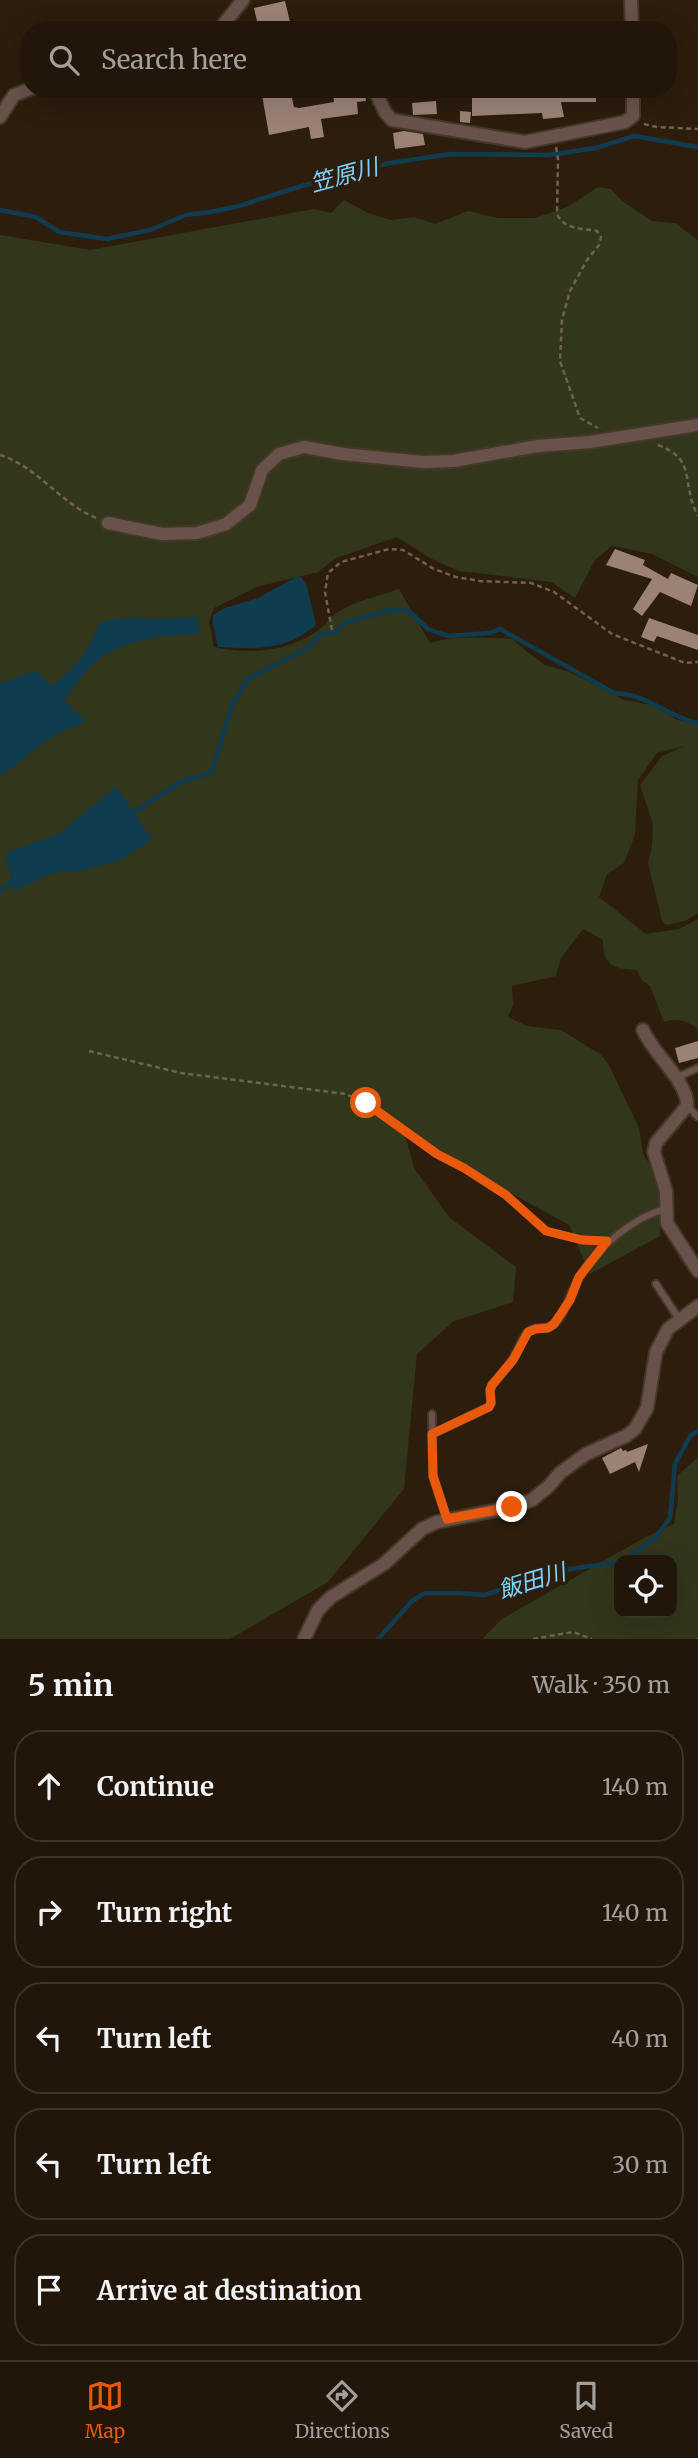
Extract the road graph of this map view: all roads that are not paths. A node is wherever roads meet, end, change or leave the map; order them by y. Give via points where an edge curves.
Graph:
1 (243, 0) edge
2 (631, 0) edge
3 (226, 21) edge
4 (632, 21) edge
5 (21, 92) edge
6 (378, 98) edge
7 (632, 98) edge
8 (0, 117) edge
9 (698, 425) edge
10 (108, 523) road end
11 (643, 1030) dead end
12 (698, 1068) edge
13 (681, 1085) junction
14 (687, 1106) junction
15 (698, 1117) edge
16 (666, 1209) junction
17 (698, 1271) edge
18 (656, 1284) dead end
19 (698, 1306) edge
20 (679, 1319) junction
21 (432, 1414) dead end
22 (432, 1434) junction
23 (447, 1519) junction
24 (304, 1639) edge

1 - 3 street
2 - 4 street
5 - 8 street via 14,95
6 - 7 street via 393,120 525,142 625,122 633,116
9 - 10 street via 453,461 423,462 304,447 279,454 262,470 250,505 226,524 197,533 162,534
11 - 13 street
12 - 13 lane via 682,1075
13 - 14 street
14 - 15 lane
14 - 16 street via 656,1143 654,1152 666,1191
16 - 17 street via 667,1223
16 - 22 lane via 650,1213 607,1241 579,1277 554,1324 528,1332 492,1385 489,1407
18 - 20 lane
19 - 20 street
20 - 23 street via 656,1352 647,1408 635,1429 586,1454 532,1500
21 - 22 lane
22 - 23 lane via 433,1476
23 - 24 street via 422,1529 384,1564 331,1597 318,1610

